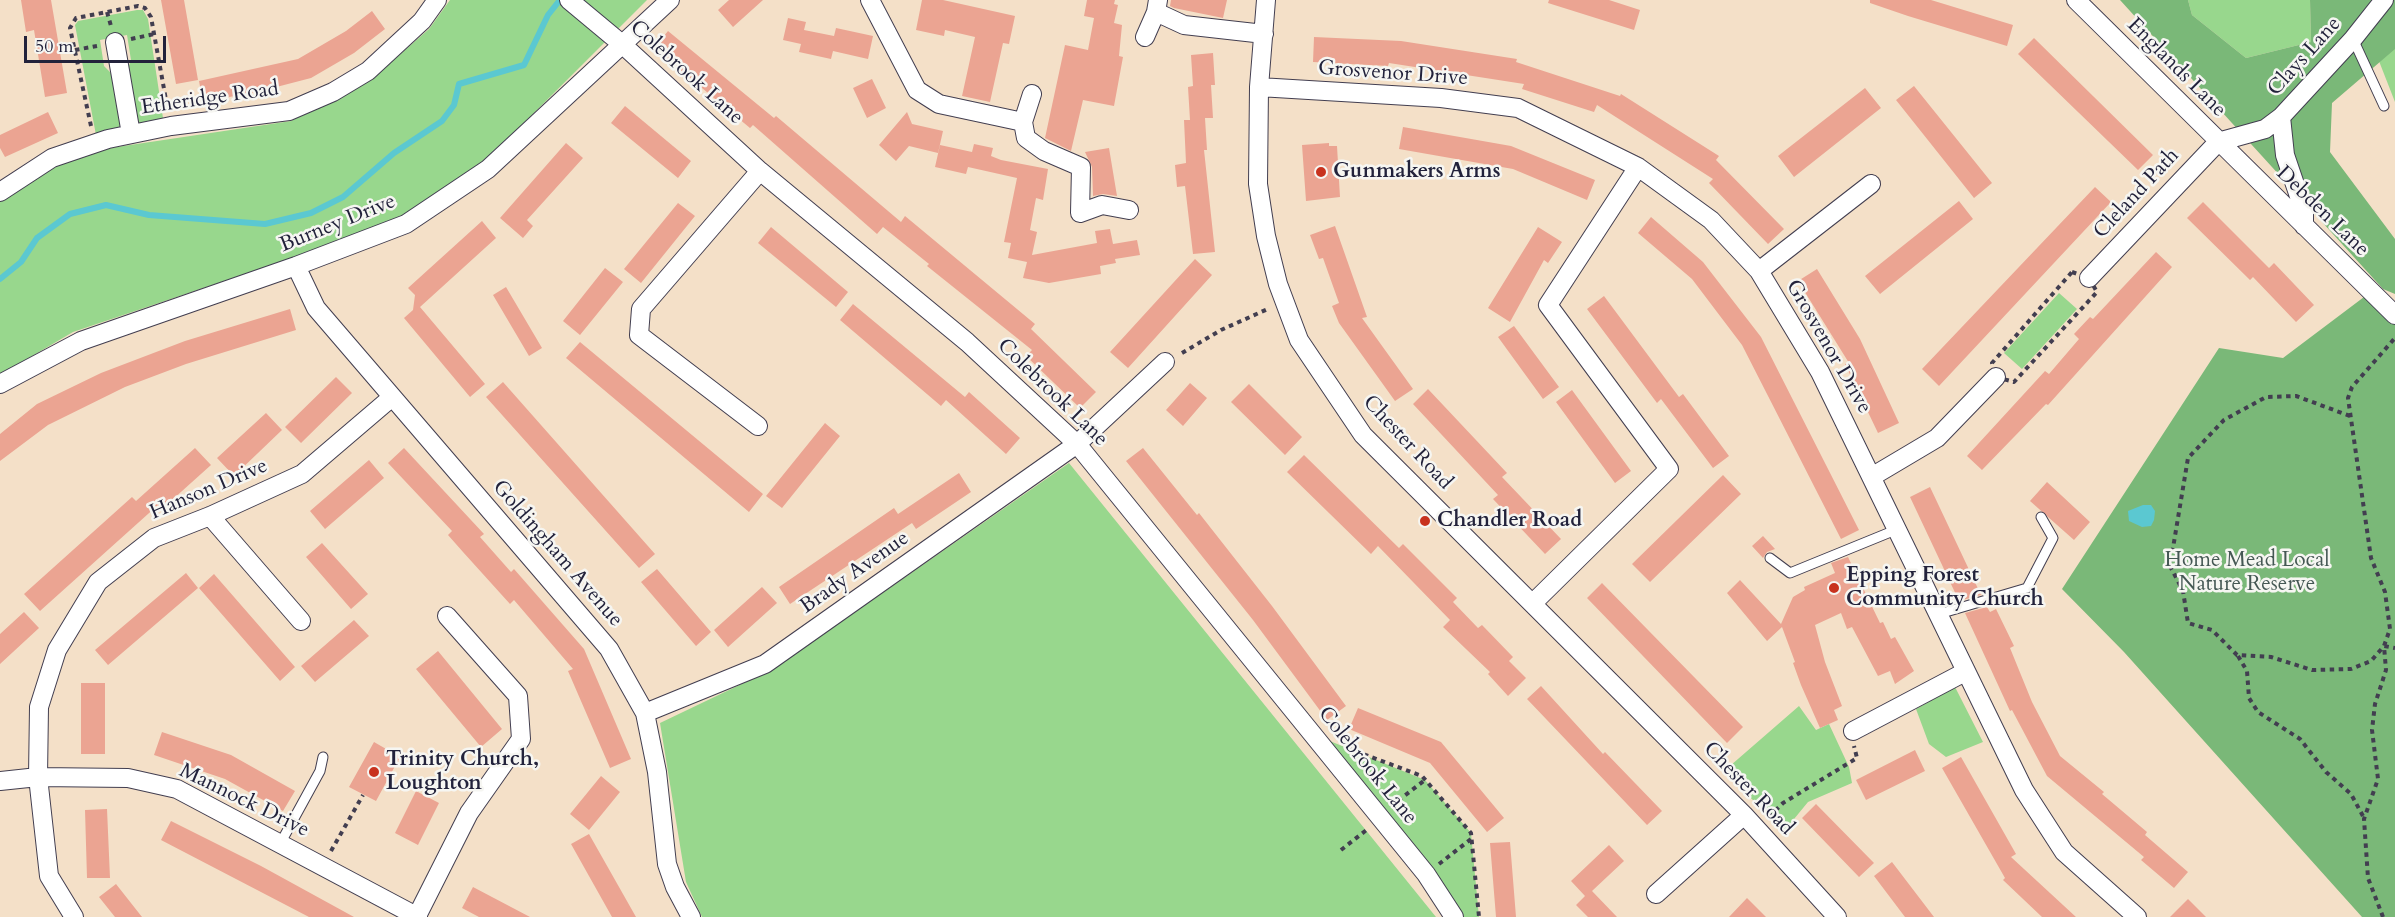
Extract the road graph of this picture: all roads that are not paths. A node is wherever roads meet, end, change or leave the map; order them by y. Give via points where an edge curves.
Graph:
1 (438, 0) edge
2 (670, 0) edge
3 (872, 0) edge
4 (1266, 0) edge
5 (2076, 0) edge
6 (2384, 0) edge
7 (572, 3) edge
8 (1157, 6) edge
9 (1264, 34) junction
10 (1145, 37) dead end
11 (2353, 39) junction
12 (115, 42) dead end
13 (623, 45) junction
14 (1259, 87) junction
15 (1032, 94) dead end
16 (2384, 106) dead end
17 (2281, 117) junction
18 (1023, 122) junction
19 (131, 134) junction
20 (2218, 142) junction
21 (1638, 167) junction
22 (760, 171) junction
23 (1871, 184) dead end
24 (0, 192) edge
25 (1129, 210) dead end
26 (2304, 226) junction
27 (297, 266) junction
28 (1759, 271) junction
29 (2089, 278) road end
30 (2395, 315) edge
31 (1165, 362) dead end
32 (1996, 377) road end
33 (0, 384) edge
34 (391, 398) junction
35 (758, 426) dead end
36 (1077, 444) junction
37 (1873, 477) junction
38 (210, 516) junction
39 (2042, 517) dead end
40 (1898, 529) junction
41 (1770, 558) dead end
42 (1533, 603) junction
43 (1939, 615) junction
44 (447, 616) dead end
45 (301, 621) dead end
46 (1965, 672) junction
47 (645, 713) junction
48 (1853, 731) road end
49 (323, 757) dead end
50 (38, 777) junction
51 (0, 781) edge
52 (1744, 815) junction
53 (280, 844) junction
54 (1656, 894) dead end
55 (74, 917) edge
56 (418, 917) edge
57 (691, 917) edge
58 (1454, 917) edge
59 (1837, 917) edge
60 (2137, 917) edge

1 - 19 street, Etheridge Road via 422,21 368,71 333,92 289,111
2 - 13 street, Burney Drive
3 - 18 street via 917,90 939,104
4 - 9 street, Chester Road
5 - 20 street, Englands Lane
6 - 11 street, Clays Lane
7 - 13 street, Colebrook Lane
8 - 9 street via 1184,25
8 - 10 street
9 - 14 street, Chester Road
11 - 16 lane
11 - 17 street, Clays Lane
12 - 19 street
13 - 22 street, Colebrook Lane
13 - 27 street, Burney Drive via 488,169 406,224
14 - 21 street, Grosvenor Drive via 1441,98 1518,108
14 - 42 street, Chester Road via 1258,184 1266,236 1278,284 1299,340 1364,435
15 - 18 street
17 - 20 street, Clays Lane via 2265,129
17 - 26 street, Clays Lane via 2285,155 2304,211
18 - 25 street via 1026,138 1033,144 1081,167 1080,213 1102,205
19 - 24 street, Etheridge Road via 52,158
20 - 26 street, Debden Lane
20 - 29 street, Cleland Path
21 - 28 street, Grosvenor Drive via 1711,220
21 - 42 street via 1548,306 1669,469
22 - 35 street via 641,309 639,335
22 - 36 street, Colebrook Lane via 967,342
23 - 28 street
26 - 30 street, Debden Lane
27 - 33 street, Burney Drive via 81,341
27 - 34 street, Goldingham Avenue via 316,308
28 - 37 street, Grosvenor Drive via 1821,372
31 - 36 street, Brady Avenue
32 - 37 street via 1937,438
34 - 38 street, Hanson Drive via 302,474
34 - 47 street, Goldingham Avenue via 609,649
36 - 47 street, Brady Avenue via 765,664
36 - 58 street, Colebrook Lane via 1426,874
37 - 40 street, Grosvenor Drive
38 - 45 street
38 - 50 street, Hanson Drive via 154,538 98,582 57,650 39,706
39 - 43 lane via 2053,538 2027,588
40 - 41 lane via 1790,573
40 - 43 street, Grosvenor Drive
42 - 52 street, Chester Road
43 - 46 street, Grosvenor Drive
44 - 56 street via 518,696 521,739 469,813
46 - 48 street
46 - 60 street, Grosvenor Drive via 2024,790 2064,852
47 - 57 street, Goldingham Avenue via 657,772 667,864
49 - 53 lane via 320,771
50 - 51 street, Mannock Drive
50 - 53 street, Mannock Drive via 128,778 177,789
50 - 55 street, Hanson Drive via 49,876
52 - 54 street
52 - 59 street, Chester Road
53 - 56 street, Mannock Drive

